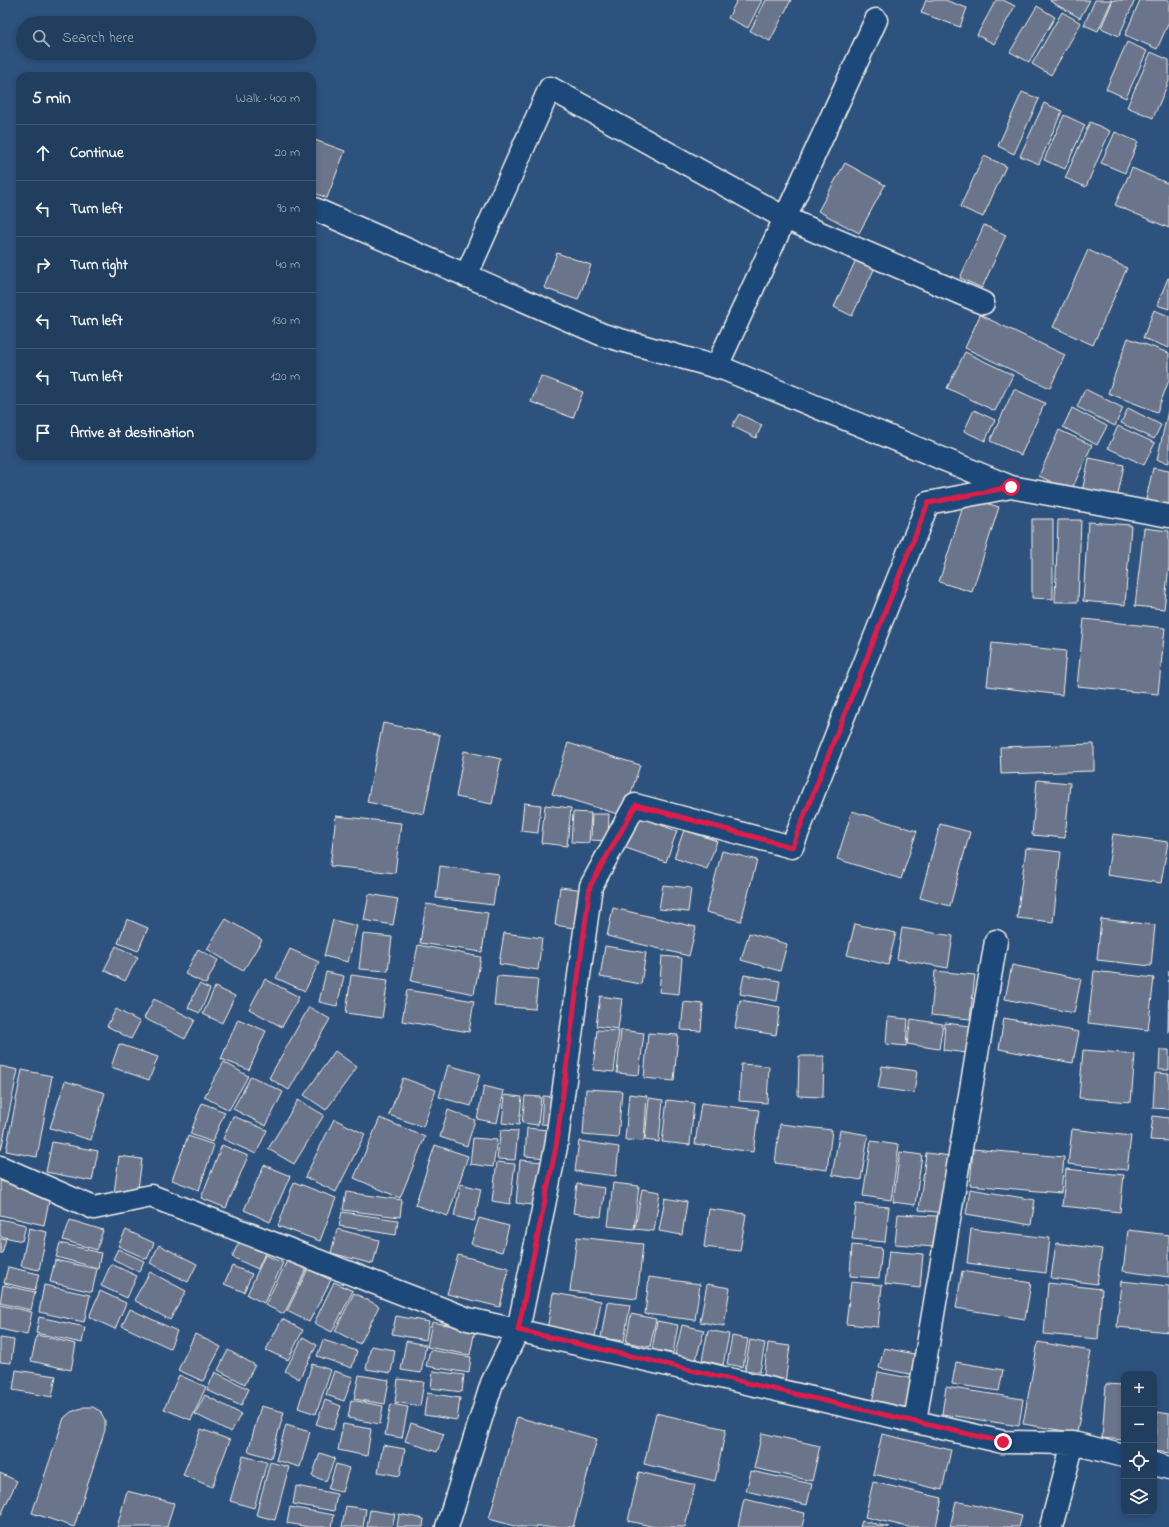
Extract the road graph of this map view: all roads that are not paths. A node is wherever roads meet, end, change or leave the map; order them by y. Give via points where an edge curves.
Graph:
1 (876, 20) dead end
2 (316, 210) edge
3 (785, 218) junction
4 (466, 276) junction
5 (983, 303) dead end
6 (727, 370) junction
7 (1011, 487) junction
8 (1169, 516) edge
9 (996, 941) dead end
10 (0, 1167) edge
11 (518, 1330) junction
12 (915, 1421) junction
13 (1073, 1443) junction
14 (1121, 1455) edge
15 (1157, 1465) edge
16 (1169, 1468) edge
17 (447, 1527) edge
18 (1051, 1527) edge

1 - 3 street
2 - 4 street
3 - 4 street via 550,88
3 - 5 street
3 - 6 street via 717,366
4 - 6 street via 603,335
6 - 7 street
7 - 8 street
7 - 11 street via 928,503 792,847 636,805 590,886 556,1147
9 - 12 street
10 - 11 street via 94,1208 151,1196 468,1319
11 - 12 street
11 - 17 street via 492,1383
12 - 13 street via 1003,1442
13 - 14 street
13 - 18 street
15 - 16 street

